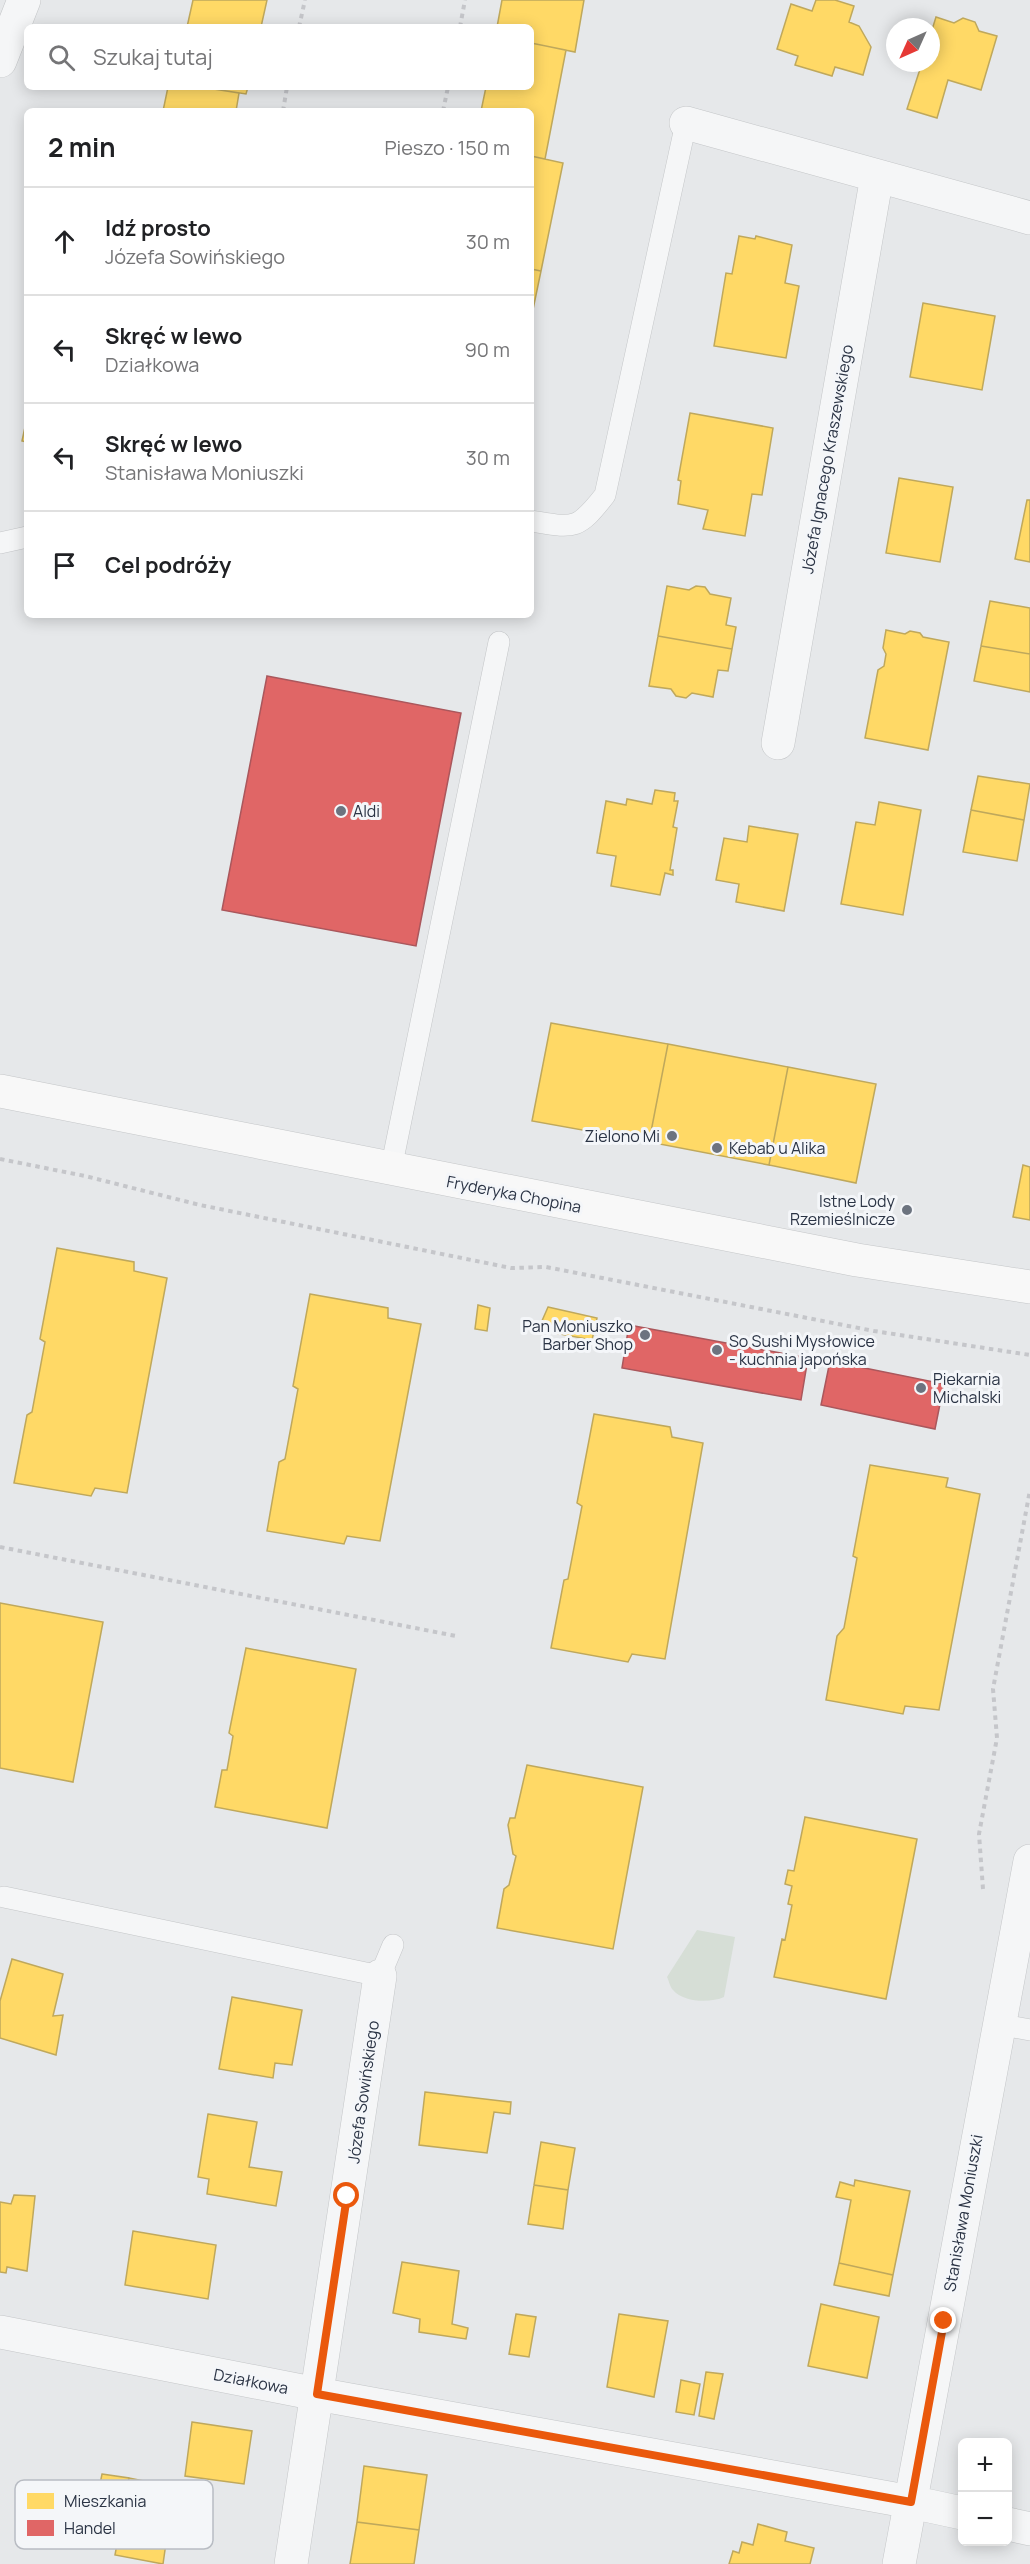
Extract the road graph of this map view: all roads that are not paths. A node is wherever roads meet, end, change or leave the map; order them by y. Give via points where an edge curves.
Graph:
1 (24, 0) edge
2 (0, 61) edge
3 (686, 123) joint
4 (877, 176) junction
5 (1030, 218) edge
6 (534, 521) edge
7 (24, 538) edge
8 (0, 543) edge
9 (499, 642) dead end
10 (778, 743) dead end
11 (0, 1091) edge
12 (391, 1169) junction
13 (1030, 1287) edge
14 (1030, 1862) edge
15 (4, 1897) dead end
16 (393, 1945) dead end
17 (380, 1977) junction
18 (998, 2024) junction
19 (1030, 2030) edge
20 (0, 2332) edge
21 (317, 2394) junction
22 (911, 2502) junction
23 (958, 2512) edge
24 (1012, 2525) edge
25 (1030, 2529) edge
26 (291, 2564) edge
27 (899, 2564) edge

1 - 2 street
3 - 4 street
3 - 6 lane via 605,495 589,516 569,527
4 - 5 street
4 - 10 street, Józefa Ignacego Kraszewskiego
7 - 8 lane
9 - 12 lane
11 - 12 street, Fryderyka Chopina
12 - 13 street, Fryderyka Chopina via 856,1260
14 - 18 street, Stanisława Moniuszki
15 - 17 lane
16 - 17 lane
17 - 21 street, Józefa Sowińskiego
18 - 19 lane
18 - 22 street, Stanisława Moniuszki
20 - 21 street, Działkowa
21 - 22 street, Działkowa
21 - 26 street, Józefa Sowińskiego
22 - 23 street, Działkowa
22 - 27 street, Stanisława Moniuszki
24 - 25 street

